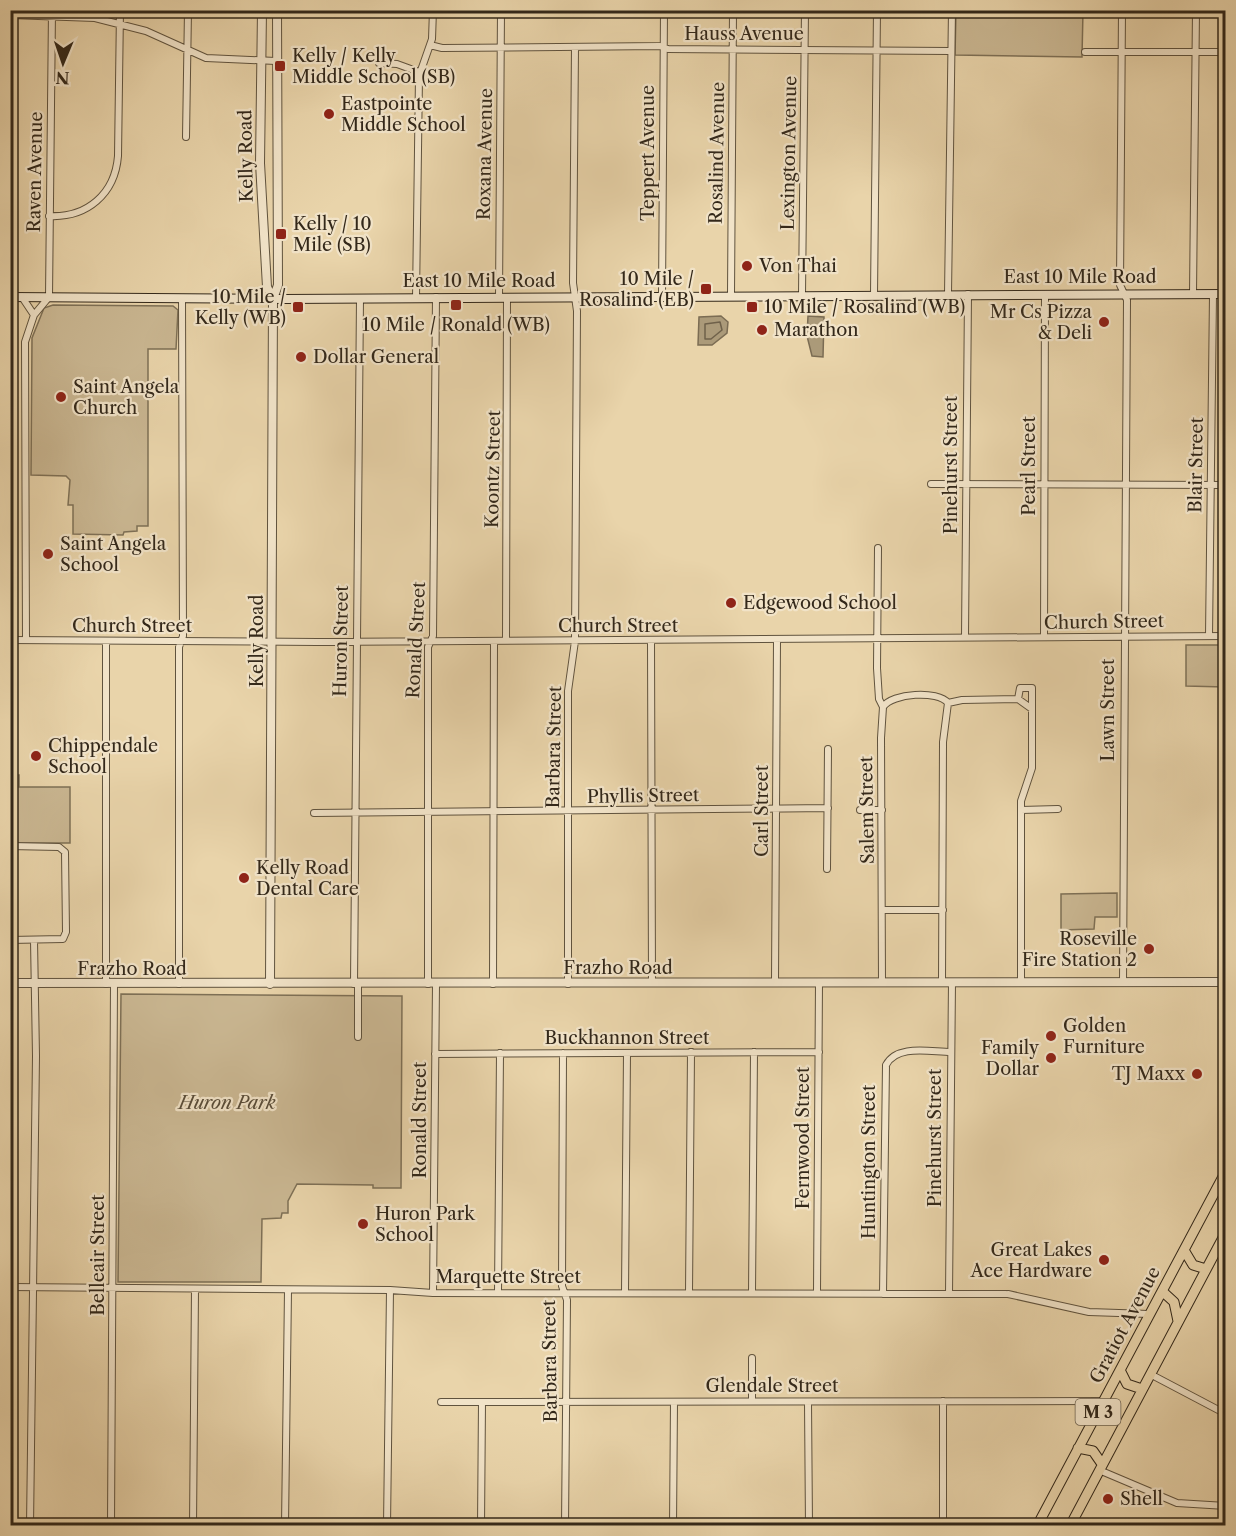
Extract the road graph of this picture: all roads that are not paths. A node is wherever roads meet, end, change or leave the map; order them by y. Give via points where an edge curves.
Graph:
1 (120, 10) edge
2 (188, 10) edge
3 (262, 10) edge
4 (277, 10) edge
5 (433, 10) edge
6 (501, 10) edge
7 (664, 10) edge
8 (733, 10) edge
9 (805, 10) edge
10 (877, 10) edge
11 (952, 10) edge
12 (1122, 10) edge
13 (1196, 10) edge
14 (52, 13) edge
15 (10, 15) edge
16 (120, 23) junction
17 (430, 45) junction
18 (574, 47) junction
19 (663, 47) junction
20 (501, 48) junction
21 (733, 49) junction
22 (805, 49) junction
23 (187, 50) junction
24 (877, 50) junction
25 (951, 51) junction
26 (1085, 52) dead end
27 (1195, 52) junction
28 (1226, 52) edge
29 (1121, 53) junction
30 (261, 61) junction
31 (276, 61) junction
32 (379, 63) dead end
33 (419, 72) junction
34 (260, 130) junction
35 (186, 137) dead end
36 (275, 159) junction
37 (260, 181) junction
38 (49, 216) junction
39 (277, 224) junction
40 (948, 294) junction
41 (968, 294) junction
42 (1045, 294) junction
43 (1124, 294) junction
44 (1193, 294) junction
45 (1213, 294) junction
46 (1226, 294) edge
47 (802, 295) junction
48 (874, 295) junction
49 (574, 296) junction
50 (662, 296) junction
51 (731, 296) junction
52 (10, 297) edge
53 (22, 297) junction
54 (49, 297) junction
55 (436, 297) junction
56 (503, 297) junction
57 (182, 298) junction
58 (360, 298) junction
59 (416, 298) junction
60 (273, 299) junction
61 (34, 315) junction
62 (931, 484) dead end
63 (966, 484) junction
64 (1044, 484) junction
65 (1125, 485) junction
66 (1210, 485) junction
67 (1226, 485) edge
68 (878, 548) dead end
69 (1123, 636) junction
70 (1209, 636) junction
71 (1226, 636) edge
72 (965, 637) junction
73 (1044, 638) junction
74 (878, 639) junction
75 (10, 640) edge
76 (26, 640) junction
77 (777, 640) junction
78 (106, 641) junction
79 (430, 641) junction
80 (494, 641) junction
81 (506, 641) junction
82 (575, 641) junction
83 (651, 641) junction
84 (181, 642) junction
85 (272, 642) junction
86 (356, 642) junction
87 (1018, 699) junction
88 (948, 703) junction
89 (883, 707) junction
90 (1031, 707) junction
91 (828, 749) dead end
92 (777, 808) junction
93 (828, 808) junction
94 (1058, 809) dead end
95 (860, 810) dead end
96 (882, 810) junction
97 (1021, 810) junction
98 (652, 811) junction
99 (355, 812) junction
100 (494, 812) junction
101 (568, 812) junction
102 (314, 813) dead end
103 (428, 813) junction
104 (10, 846) edge
105 (827, 869) dead end
106 (883, 910) junction
107 (943, 910) junction
108 (10, 940) edge
109 (34, 940) junction
110 (775, 982) junction
111 (819, 982) junction
112 (882, 982) junction
113 (942, 982) junction
114 (952, 982) junction
115 (1123, 982) junction
116 (1226, 982) edge
117 (10, 983) edge
118 (35, 983) junction
119 (652, 983) junction
120 (1021, 983) junction
121 (110, 984) junction
122 (179, 984) junction
123 (270, 984) junction
124 (356, 984) junction
125 (432, 984) junction
126 (493, 984) junction
127 (568, 984) junction
128 (358, 1037) dead end
129 (691, 1052) junction
130 (754, 1052) junction
131 (819, 1052) junction
132 (951, 1052) junction
133 (500, 1053) junction
134 (563, 1053) junction
135 (627, 1053) junction
136 (435, 1054) junction
137 (1226, 1171) edge
138 (1226, 1232) edge
139 (1184, 1250) junction
140 (1206, 1269) junction
141 (10, 1287) edge
142 (33, 1288) junction
143 (112, 1288) junction
144 (195, 1289) junction
145 (288, 1290) junction
146 (390, 1290) junction
147 (1162, 1291) junction
148 (434, 1293) junction
149 (498, 1293) junction
150 (565, 1293) junction
151 (625, 1293) junction
152 (689, 1293) junction
153 (752, 1293) junction
154 (817, 1293) junction
155 (883, 1294) junction
156 (949, 1294) junction
157 (1149, 1314) junction
158 (1178, 1321) junction
159 (752, 1358) dead end
160 (1120, 1370) junction
161 (1150, 1374) junction
162 (1142, 1389) junction
163 (752, 1401) junction
164 (808, 1401) junction
165 (943, 1401) junction
166 (1103, 1401) junction
167 (441, 1402) dead end
168 (482, 1402) junction
169 (566, 1402) junction
170 (674, 1402) junction
171 (1226, 1414) edge
172 (1078, 1448) junction
173 (1101, 1467) junction
174 (1226, 1506) edge
175 (1226, 1520) edge
176 (30, 1526) edge
177 (111, 1526) edge
178 (193, 1526) edge
179 (285, 1526) edge
180 (387, 1526) edge
181 (481, 1526) edge
182 (565, 1526) edge
183 (673, 1526) edge
184 (809, 1526) edge
185 (943, 1526) edge
186 (1037, 1526) edge
187 (1070, 1526) edge
188 (1223, 1526) edge

1 - 16 street
2 - 23 street
3 - 30 street, Kelly Road
4 - 31 street, Kelly Road
5 - 17 street
6 - 20 street, Roxana Avenue
7 - 19 street, Teppert Avenue
8 - 21 street, Rosalind Avenue
9 - 22 street, Lexington Avenue
10 - 24 street
11 - 25 street
12 - 29 street, Lawn Street
13 - 27 street
14 - 15 street
14 - 16 street
14 - 38 street, Raven Avenue
16 - 23 street via 163,37
16 - 38 street via 118,156 114,178 91,206 71,215
17 - 20 street, Hauss Avenue
17 - 33 street
18 - 19 street, Hauss Avenue
18 - 20 street, Hauss Avenue
18 - 49 street, Barbara Street
19 - 21 street, Hauss Avenue
19 - 50 street, Teppert Avenue
20 - 56 street, Roxana Avenue
21 - 22 street, Hauss Avenue
21 - 51 street, Rosalind Avenue
22 - 24 street, Hauss Avenue
22 - 47 street, Lexington Avenue
23 - 30 street via 212,59
23 - 35 street
24 - 25 street, Hauss Avenue
24 - 48 street
25 - 40 street
26 - 29 street
27 - 28 street
27 - 29 street
27 - 44 street
29 - 43 street, Lawn Street via 1120,285
30 - 31 street
30 - 34 street, Kelly Road
31 - 36 street, Kelly Road
32 - 33 street
33 - 59 street
34 - 36 street via 265,124 270,127 270,152
34 - 37 street, Kelly Road
36 - 39 street, Kelly Road
37 - 39 street via 266,196 268,222
37 - 60 street, Kelly Road via 267,287
38 - 54 street, Raven Avenue
39 - 60 street, Kelly Road via 278,285
40 - 41 main road, East 10 Mile Road
40 - 48 main road, East 10 Mile Road
41 - 42 main road, East 10 Mile Road
41 - 63 street, Pinehurst Street
42 - 43 main road, East 10 Mile Road
42 - 64 street, Pearl Street
43 - 44 main road, East 10 Mile Road
43 - 65 street, Lawn Street
44 - 45 main road, East 10 Mile Road
45 - 46 main road
45 - 66 street, Blair Street
47 - 48 main road, East 10 Mile Road
47 - 51 main road, East 10 Mile Road
49 - 50 main road, East 10 Mile Road
49 - 56 main road, East 10 Mile Road
49 - 82 street, Barbara Street
50 - 51 main road, East 10 Mile Road
52 - 53 main road, East 10 Mile Road
53 - 54 main road, East 10 Mile Road
53 - 61 street
54 - 57 main road, East 10 Mile Road
54 - 61 street
55 - 56 main road, East 10 Mile Road
55 - 59 main road, East 10 Mile Road
55 - 79 street, Ronald Street
56 - 81 street, Koontz Street
57 - 60 main road, East 10 Mile Road
57 - 84 street
58 - 59 main road, East 10 Mile Road
58 - 60 main road, East 10 Mile Road
58 - 86 street, Huron Street
60 - 85 street, Kelly Road
61 - 76 street via 25,342
62 - 63 street
63 - 64 street
63 - 72 street, Pinehurst Street
64 - 65 street
64 - 73 street, Pearl Street
65 - 66 street
65 - 69 street, Lawn Street
66 - 67 street
66 - 70 street, Blair Street
68 - 74 street, Salem Street
69 - 70 street, Church Street
69 - 73 street, Church Street
69 - 115 street, Lawn Street
70 - 71 street, Church Street
72 - 73 street, Church Street
72 - 74 street, Church Street
74 - 77 street, Church Street
74 - 89 street, Salem Street via 879,699
75 - 76 street, Church Street
76 - 78 street, Church Street
77 - 83 street, Church Street
77 - 92 street, Carl Street
78 - 84 street, Church Street
78 - 121 street, Belleair Street
79 - 80 street, Church Street
79 - 86 street, Church Street
79 - 103 street, Ronald Street
80 - 81 street, Church Street
80 - 100 street
81 - 82 street, Church Street
82 - 83 street, Church Street
82 - 101 street, Barbara Street via 568,691
83 - 98 street
84 - 85 street, Church Street
84 - 122 street
85 - 86 street, Church Street
85 - 123 street, Kelly Road
86 - 99 street, Huron Street
87 - 88 street
87 - 90 street
87 - 90 street via 1020,688 1032,688
88 - 89 street via 936,696 898,697 888,700
88 - 107 street via 943,735
89 - 96 street, Salem Street
90 - 97 street via 1032,768
91 - 93 street
92 - 93 street, Phyllis Street
92 - 98 street, Phyllis Street
92 - 110 street, Carl Street
93 - 105 street
94 - 97 street
95 - 96 street
96 - 106 street, Salem Street
97 - 120 street
98 - 101 street, Phyllis Street
98 - 119 street
99 - 102 street, Phyllis Street
99 - 103 street, Phyllis Street
99 - 124 street, Huron Street
100 - 101 street, Phyllis Street
100 - 103 street, Phyllis Street
100 - 126 street
101 - 127 street, Barbara Street
103 - 125 street, Ronald Street
104 - 109 street via 59,847 65,852 66,932 63,939 56,941
106 - 107 street
106 - 112 street, Salem Street
107 - 113 street
108 - 109 street
109 - 118 street
110 - 111 street, Frazho Road
110 - 119 street, Frazho Road
111 - 112 street, Frazho Road
111 - 131 street, Fernwood Street
112 - 113 street, Frazho Road
113 - 114 street, Frazho Road
114 - 120 street, Frazho Road
114 - 132 street, Pinehurst Street
115 - 116 street, Frazho Road
115 - 120 street, Frazho Road
117 - 118 street, Frazho Road
118 - 121 street, Frazho Road
118 - 142 street
119 - 127 street, Frazho Road
121 - 122 street, Frazho Road
121 - 143 street, Belleair Street
122 - 123 street, Frazho Road
123 - 124 street, Frazho Road
124 - 125 street, Frazho Road
124 - 128 street, Huron Street
125 - 126 street, Frazho Road
125 - 136 street, Ronald Street
126 - 127 street, Frazho Road
129 - 130 street, Buckhannon Street
129 - 135 street, Buckhannon Street
129 - 152 street
130 - 131 street, Buckhannon Street
130 - 153 street
131 - 154 street, Fernwood Street
132 - 155 street, Huntington Street via 903,1052 894,1054 886,1065
132 - 156 street, Pinehurst Street
133 - 134 street, Buckhannon Street
133 - 136 street, Buckhannon Street
133 - 149 street
134 - 135 street, Buckhannon Street
134 - 150 street, Barbara Street
135 - 151 street
136 - 148 street, Ronald Street
137 - 139 main road, Gratiot Avenue / M 3
138 - 140 main road, M 3
139 - 140 main road via 1193,1265
139 - 147 main road, Gratiot Avenue / M 3
140 - 158 main road, M 3
141 - 142 street, Marquette Street
142 - 143 street, Marquette Street
142 - 176 street
143 - 144 street, Marquette Street
143 - 177 street, Belleair Street
144 - 145 street, Marquette Street
144 - 178 street
145 - 146 street, Marquette Street
145 - 179 street
146 - 148 street, Marquette Street
146 - 180 street
147 - 157 main road, Gratiot Avenue / M 3
147 - 158 main road via 1174,1302
148 - 149 street, Marquette Street
149 - 150 street, Marquette Street
150 - 151 street, Marquette Street
150 - 169 street, Barbara Street
151 - 152 street, Marquette Street
152 - 153 street, Marquette Street
153 - 154 street, Marquette Street
154 - 155 street, Marquette Street
155 - 156 street, Marquette Street
156 - 157 street, Marquette Street via 1007,1294 1089,1312
157 - 160 main road, Gratiot Avenue / M 3
158 - 161 main road, M 3
159 - 163 street
160 - 162 main road via 1127,1384
160 - 166 main road, Gratiot Avenue / M 3
161 - 162 main road, M 3
161 - 171 street
162 - 173 main road, M 3
163 - 164 street, Glendale Street
163 - 170 street, Glendale Street
164 - 165 street, Glendale Street
164 - 184 street
165 - 166 street, Glendale Street
165 - 185 street
166 - 172 main road, Gratiot Avenue / M 3
167 - 168 street, Glendale Street
168 - 169 street, Glendale Street
168 - 181 street
169 - 170 street, Glendale Street
169 - 182 street, Barbara Street
170 - 183 street
172 - 173 main road via 1093,1450
172 - 186 main road, Gratiot Avenue / M 3
173 - 174 street via 1177,1503
173 - 187 main road, M 3
175 - 188 street

